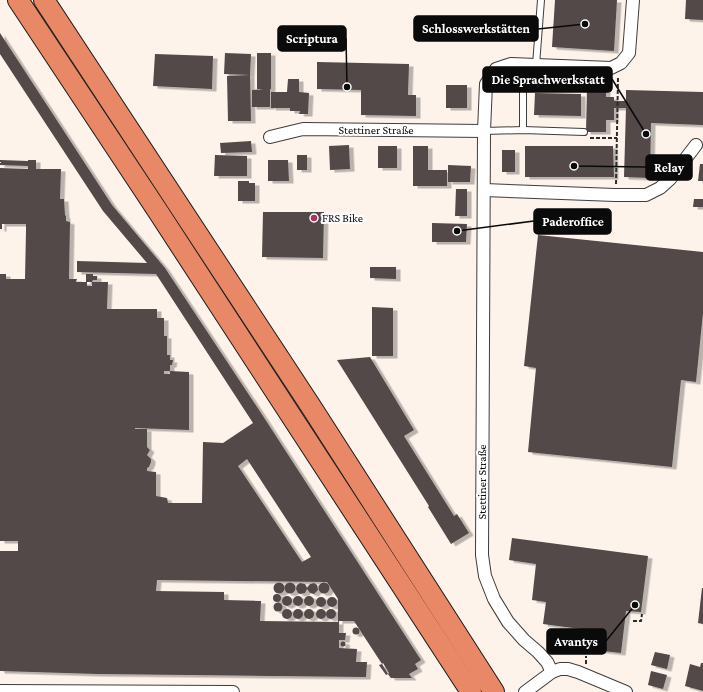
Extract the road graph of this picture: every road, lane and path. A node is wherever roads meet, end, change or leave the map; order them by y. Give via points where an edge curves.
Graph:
1 (18, 0) edge
2 (44, 0) edge
3 (54, 0) edge
4 (541, 0) edge
5 (633, 0) edge
6 (64, 32) junction
7 (536, 65) junction
8 (618, 82) dead end
9 (523, 92) dead end
10 (484, 130) junction
11 (523, 130) junction
12 (584, 132) joint
13 (270, 136) dead end
14 (617, 138) junction
15 (699, 143) edge
16 (484, 190) junction
17 (615, 195) junction
18 (642, 614) dead end
19 (633, 621) dead end
20 (552, 672) junction
21 (491, 687) edge
22 (469, 689) edge
23 (0, 691) edge
24 (222, 692) edge
25 (232, 692) edge
26 (524, 692) edge
27 (626, 692) edge

1 - 22 highway
2 - 6 highway
3 - 6 highway
4 - 7 lane
5 - 7 street, Stettiner Straße via 629,53 622,63 611,68
6 - 21 highway via 306,398
7 - 10 street, Stettiner Straße via 512,64 496,69 486,84
8 - 14 path
9 - 11 lane
10 - 11 lane
10 - 13 street, Stettiner Straße via 303,129
10 - 16 street, Stettiner Straße
11 - 12 lane
12 - 14 path via 586,138
14 - 17 path
15 - 17 street via 660,188 646,195
16 - 17 street
16 - 20 street, Stettiner Straße via 482,555 485,576 494,599 508,622 547,662
18 - 19 path via 641,621
20 - 26 street
20 - 27 street via 568,669
23 - 24 street
24 - 25 street

